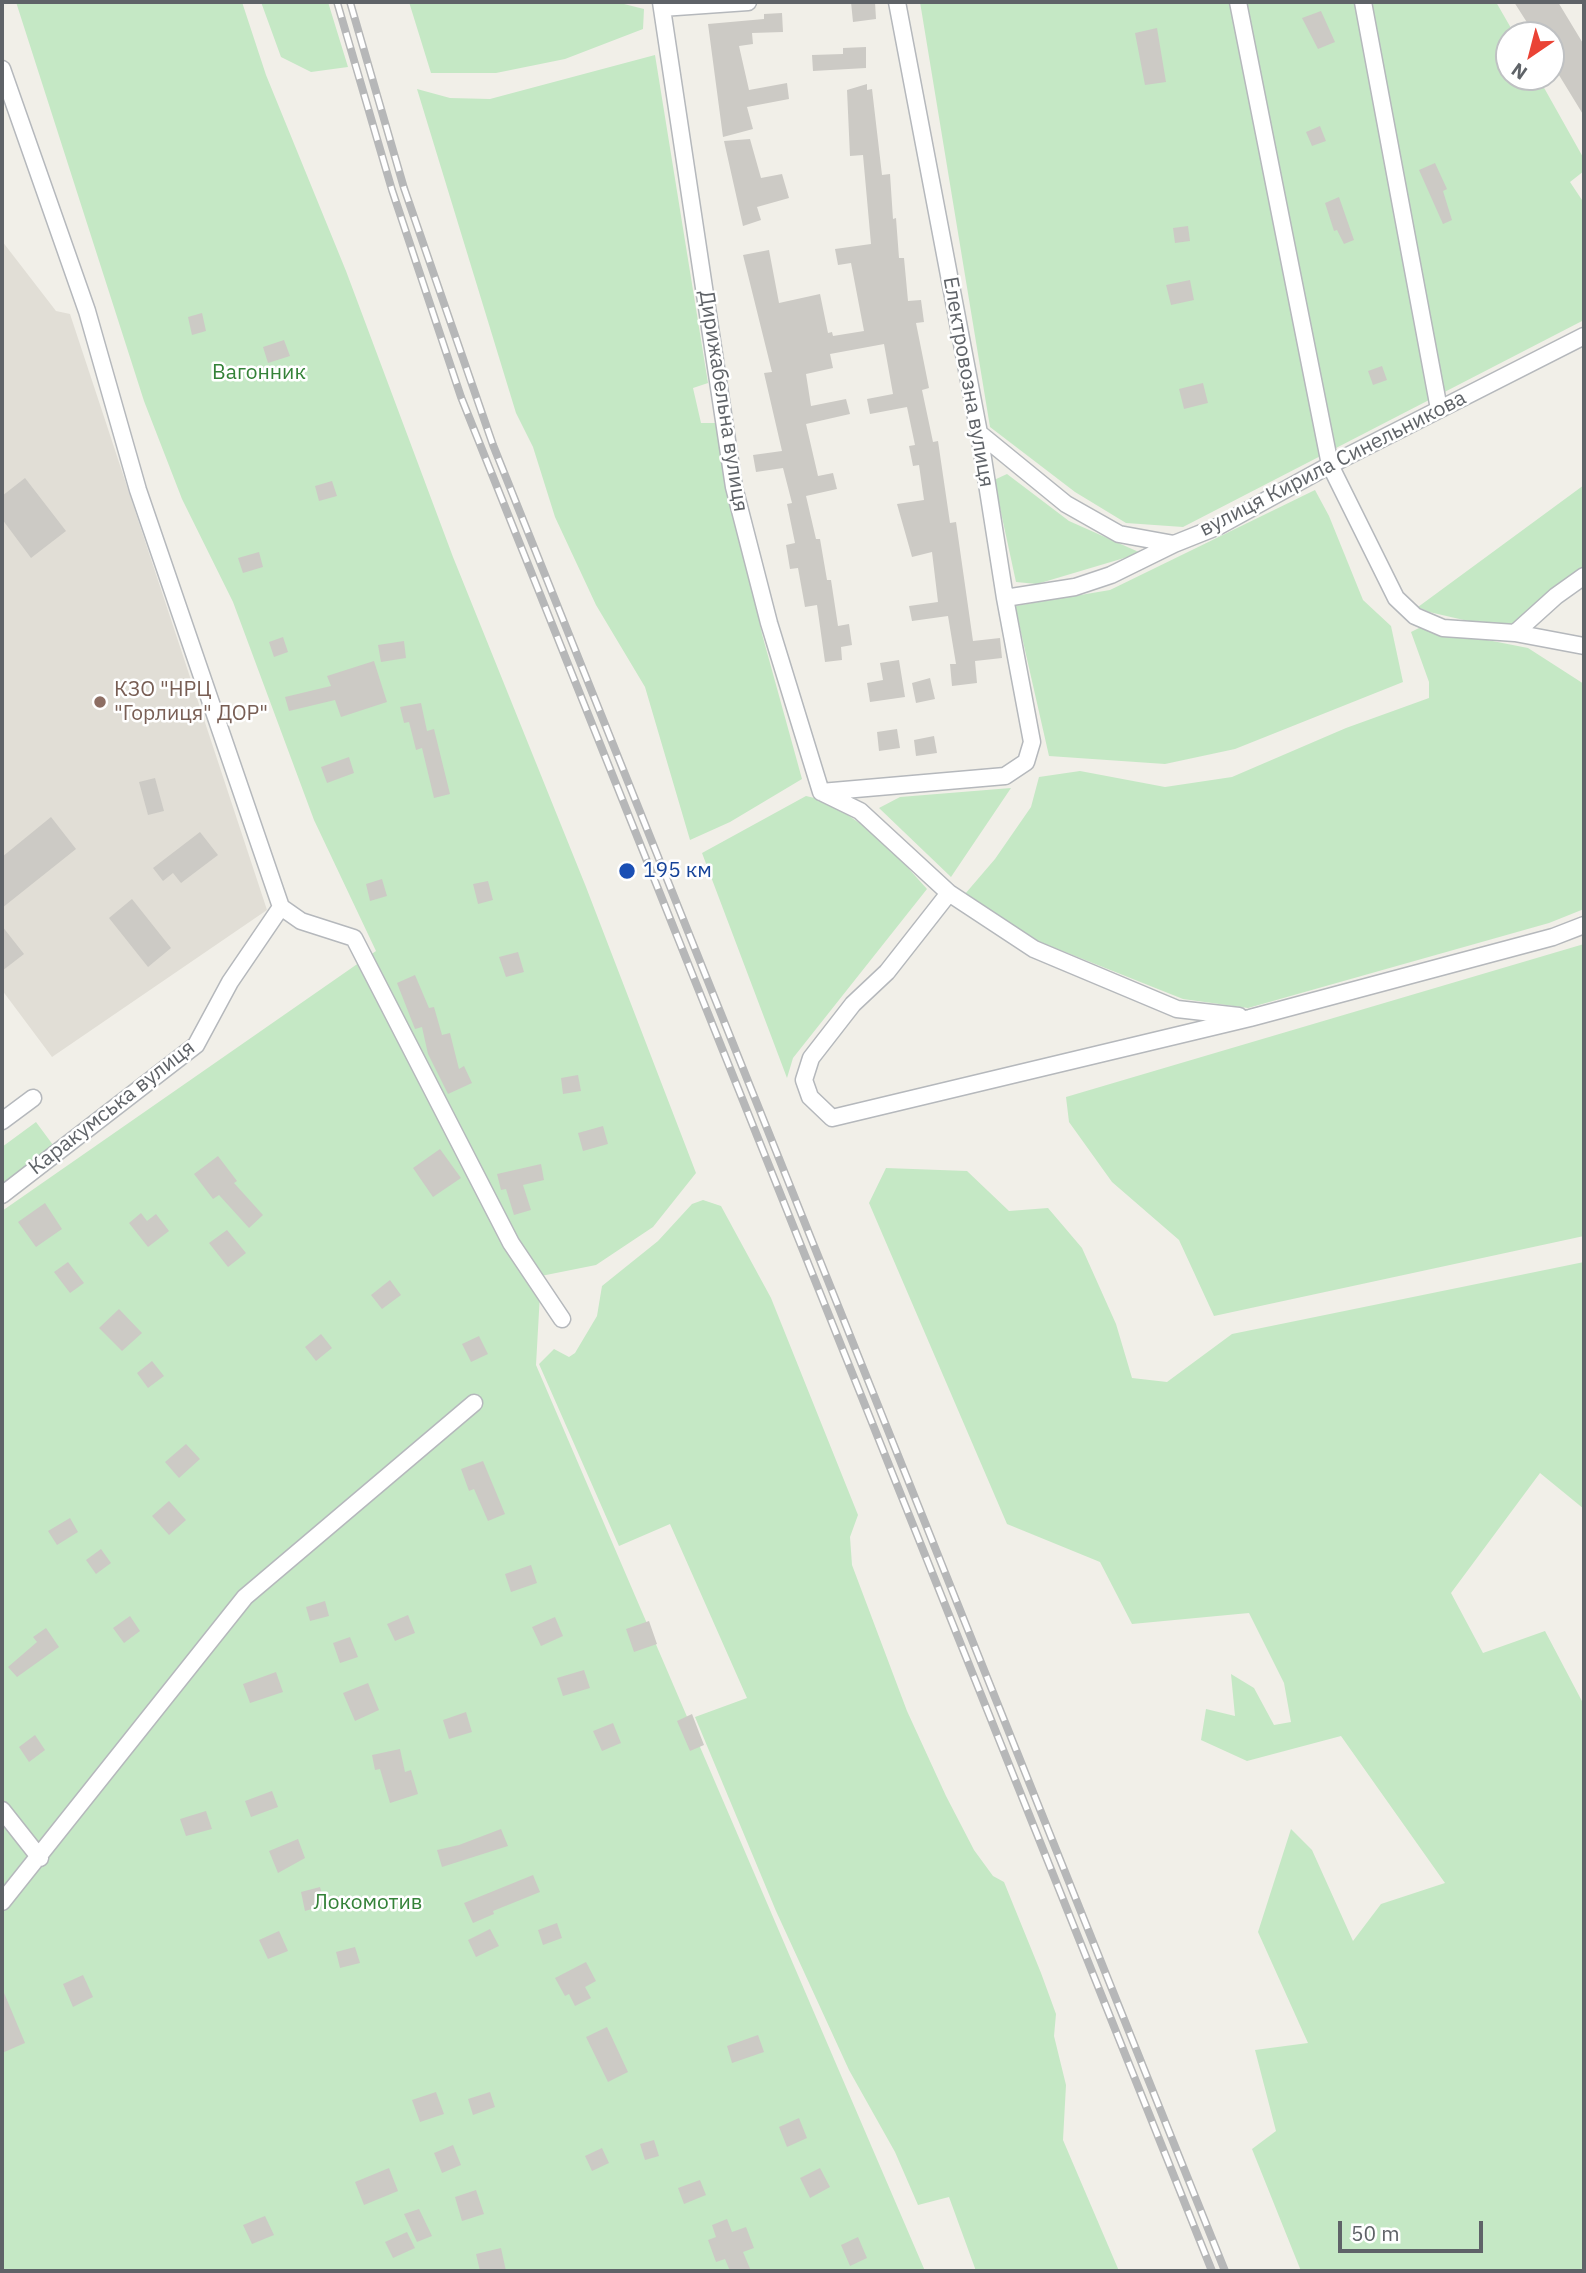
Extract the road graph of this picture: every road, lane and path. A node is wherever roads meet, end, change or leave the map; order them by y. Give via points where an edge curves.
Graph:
1 (748, 2) edge
2 (897, 2) edge
3 (1238, 2) edge
4 (1363, 2) edge
5 (662, 5) edge
6 (2, 69) edge
7 (1584, 336) edge
8 (1439, 410) junction
9 (979, 433) junction
10 (1330, 465) junction
11 (1174, 544) junction
12 (1584, 576) edge
13 (1005, 598) junction
14 (1515, 633) junction
15 (1584, 646) edge
16 (821, 792) junction
17 (949, 893) junction
18 (281, 907) junction
19 (1584, 925) edge
20 (1250, 1018) junction
21 (33, 1098) dead end
22 (2, 1121) edge
23 (2, 1195) edge
24 (562, 1319) dead end
25 (474, 1403) dead end
26 (2, 1810) edge
27 (40, 1858) junction
28 (2, 1902) edge

1 - 5 street
2 - 9 street, Електровозна вулиця
3 - 10 street
4 - 8 street
5 - 16 street, Дирижабельна вулиця via 734,487 769,623
6 - 18 street via 87,312 142,502
7 - 8 street, вулиця Кирила Синельникова
8 - 10 street, вулиця Кирила Синельникова
9 - 11 street, вулиця Кирила Синельникова via 1077,510 1119,534
9 - 13 street, Електровозна вулиця
10 - 11 street, вулиця Кирила Синельникова via 1219,526
10 - 14 street via 1396,598 1415,615 1443,628
11 - 13 street via 1075,587
12 - 14 street
13 - 16 street, Електровозна вулиця via 1032,742 1026,762 1005,776
14 - 15 street
16 - 17 street via 860,811
17 - 20 street via 1034,949 1177,1009
17 - 20 street via 811,1058 804,1080 810,1097 832,1118
18 - 23 street, Каракумська вулиця via 230,982 196,1045
18 - 24 street via 301,921 354,938 511,1243
19 - 20 street
21 - 22 street
25 - 27 street via 245,1597
26 - 27 street
27 - 28 street

